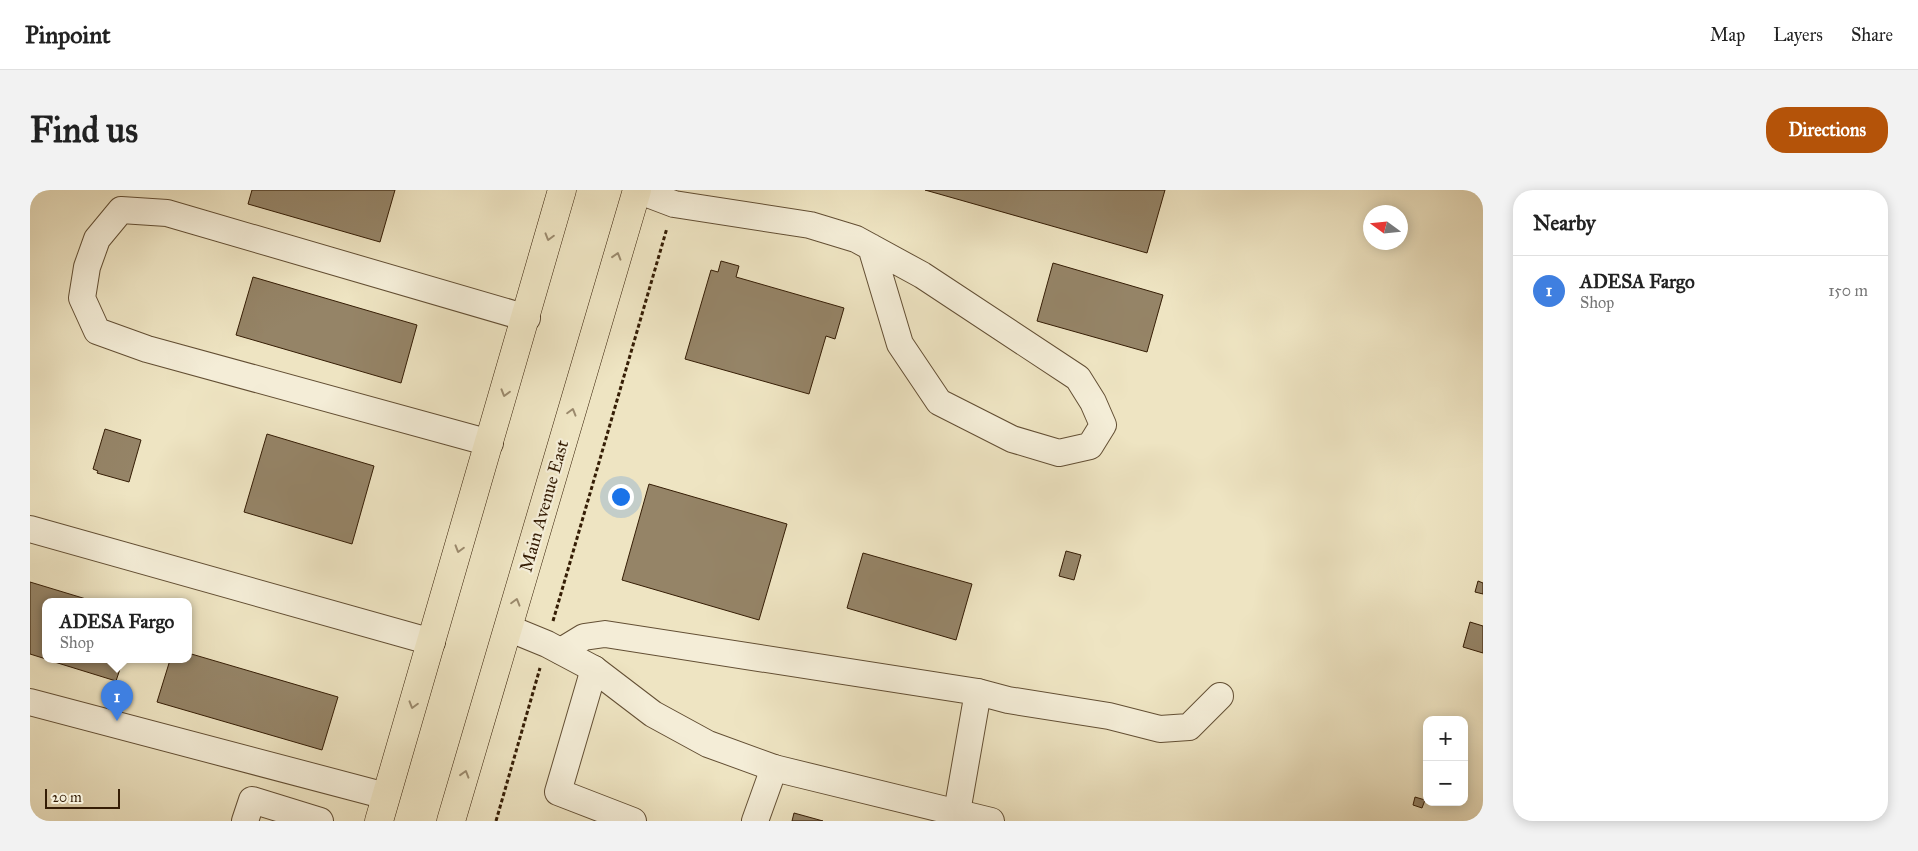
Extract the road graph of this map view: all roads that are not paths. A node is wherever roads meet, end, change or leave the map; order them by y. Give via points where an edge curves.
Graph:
1 (562, 190) edge
2 (637, 190) edge
3 (871, 247) junction
4 (527, 318) junction
5 (490, 443) junction
6 (30, 529) edge
7 (508, 628) junction
8 (432, 642) junction
9 (554, 648) junction
10 (594, 670) junction
11 (978, 692) junction
12 (1220, 696) dead end
13 (30, 702) edge
14 (774, 768) junction
15 (383, 809) edge
16 (957, 812) junction
17 (245, 821) edge
18 (320, 821) edge
19 (451, 821) edge
20 (633, 821) edge
21 (755, 821) edge
22 (991, 821) edge

1 -> 4 main road
2 - 3 lane via 674,204 810,224
7 -> 2 main road, Main Avenue East
3 - 3 lane via 900,344 939,402 1012,439 1040,448 1059,453 1090,446 1103,424 1078,378 922,275
4 -> 5 main road
4 - 5 lane via 167,213 121,210 98,238 87,267 82,298 97,331 147,349
5 -> 8 main road
6 - 8 lane
7 - 9 lane
19 -> 7 main road, Main Avenue East
8 -> 15 main road
9 - 10 lane
9 - 11 lane via 584,637 605,634
10 - 14 lane via 653,714 708,744
10 - 20 lane via 558,792
11 - 12 lane via 1109,716 1160,729 1189,727
11 - 16 lane
13 - 15 lane
14 - 16 lane
14 - 21 lane
16 - 22 lane
17 - 18 lane via 252,800

